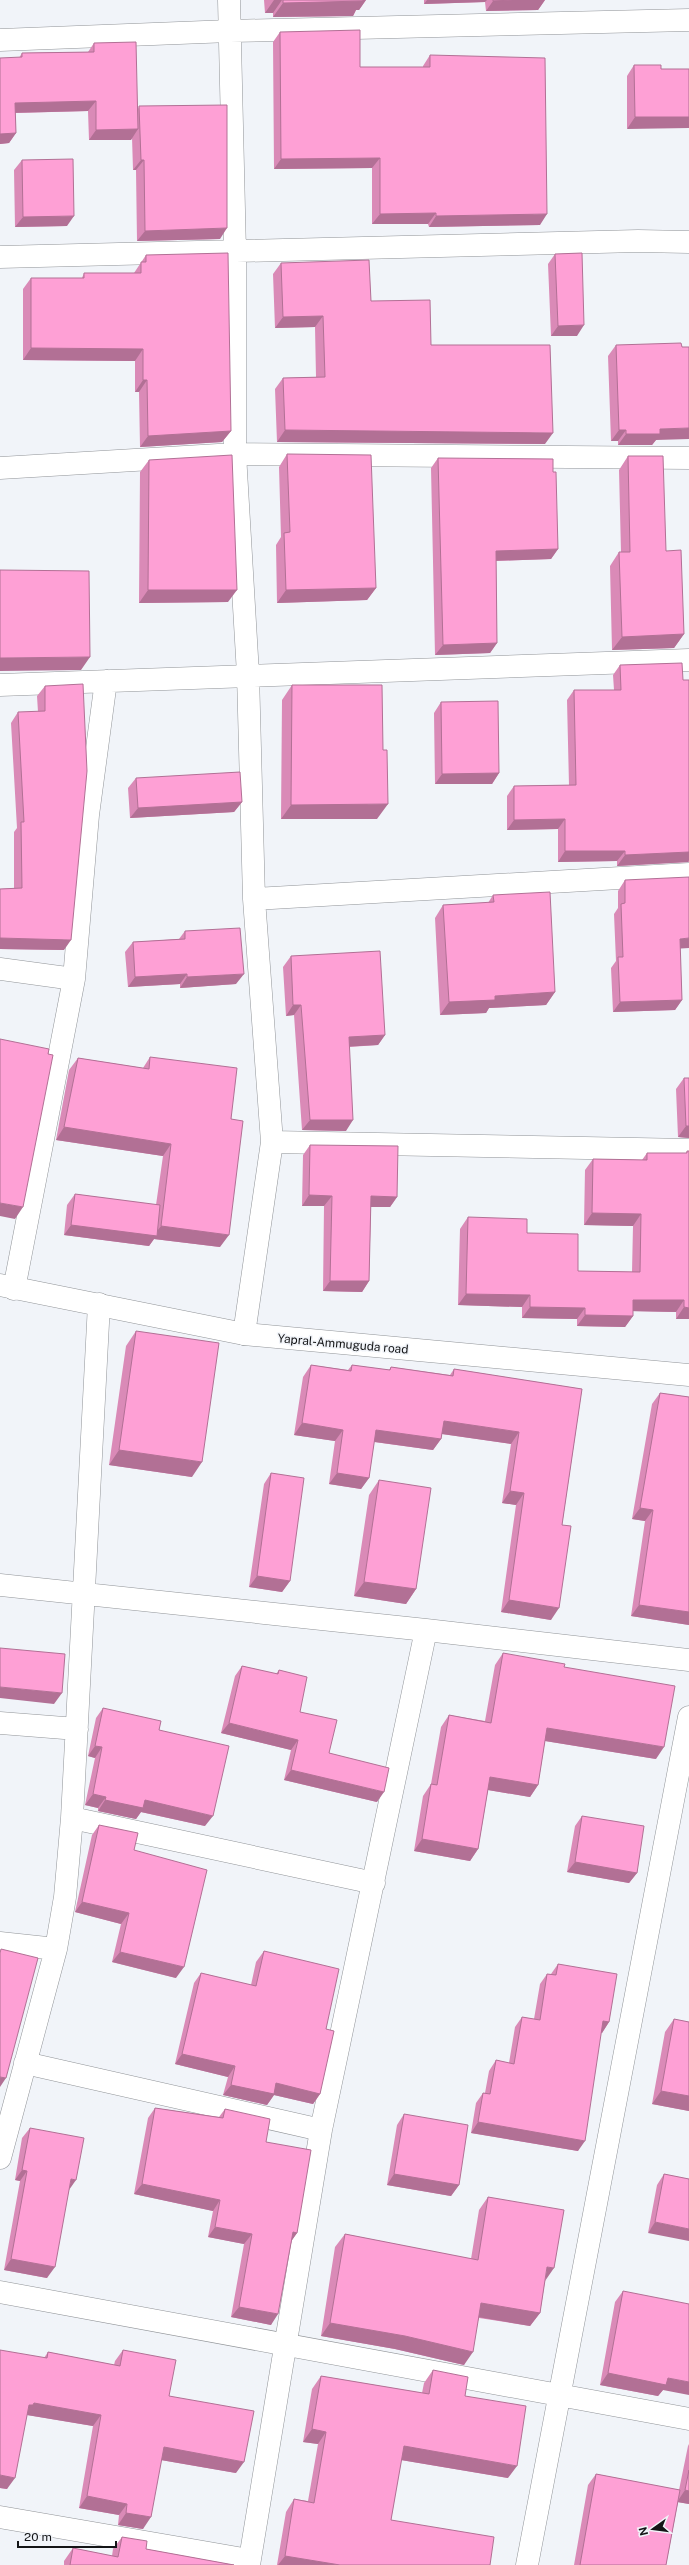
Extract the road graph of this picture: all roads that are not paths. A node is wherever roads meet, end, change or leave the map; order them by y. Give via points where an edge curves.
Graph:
1 (229, 0) edge
2 (689, 20) edge
3 (230, 31) junction
4 (0, 40) edge
5 (689, 242) edge
6 (234, 252) junction
7 (0, 257) edge
8 (234, 454) junction
9 (689, 458) edge
10 (0, 468) edge
11 (689, 660) edge
12 (248, 674) junction
13 (106, 681) junction
14 (0, 685) edge
15 (689, 874) edge
16 (254, 899) junction
17 (0, 969) edge
18 (74, 979) junction
19 (272, 1142) junction
20 (689, 1150) edge
21 (7, 1287) edge
22 (99, 1304) junction
23 (244, 1334) junction
24 (689, 1375) edge
25 (0, 1586) edge
26 (85, 1594) junction
27 (426, 1630) junction
28 (689, 1660) edge
29 (689, 1717) edge
30 (0, 1723) edge
31 (77, 1729) junction
32 (72, 1818) junction
33 (374, 1883) junction
34 (0, 1943) edge
35 (56, 1949) junction
36 (25, 2063) junction
37 (321, 2130) junction
38 (0, 2158) edge
39 (0, 2292) edge
40 (287, 2345) junction
41 (559, 2396) junction
42 (689, 2419) edge
43 (0, 2517) edge
44 (249, 2562) edge
45 (527, 2565) edge

1 - 3 street
2 - 3 street
3 - 4 street
3 - 6 street
5 - 6 street via 638,240
6 - 7 street
6 - 8 street
8 - 9 street
8 - 10 street
8 - 12 street
11 - 12 street
12 - 13 street
12 - 16 street
13 - 14 street
13 - 18 street via 88,815
15 - 16 street
16 - 19 street
17 - 18 street
18 - 21 street
19 - 20 street
19 - 23 street
21 - 22 street, Yapral-Ammuguda road
22 - 23 street, Yapral-Ammuguda road
22 - 26 street
23 - 24 street, Yapral-Ammuguda road
25 - 26 street
26 - 27 street
26 - 31 street
27 - 28 street
27 - 33 street
29 - 41 street
30 - 31 street
31 - 32 street
32 - 33 street
32 - 35 street via 65,1897
33 - 37 street
34 - 35 street
35 - 36 street
36 - 37 street
36 - 38 street
37 - 40 street
39 - 40 street
40 - 41 street
40 - 44 street
41 - 42 street
41 - 45 street
43 - 44 street

